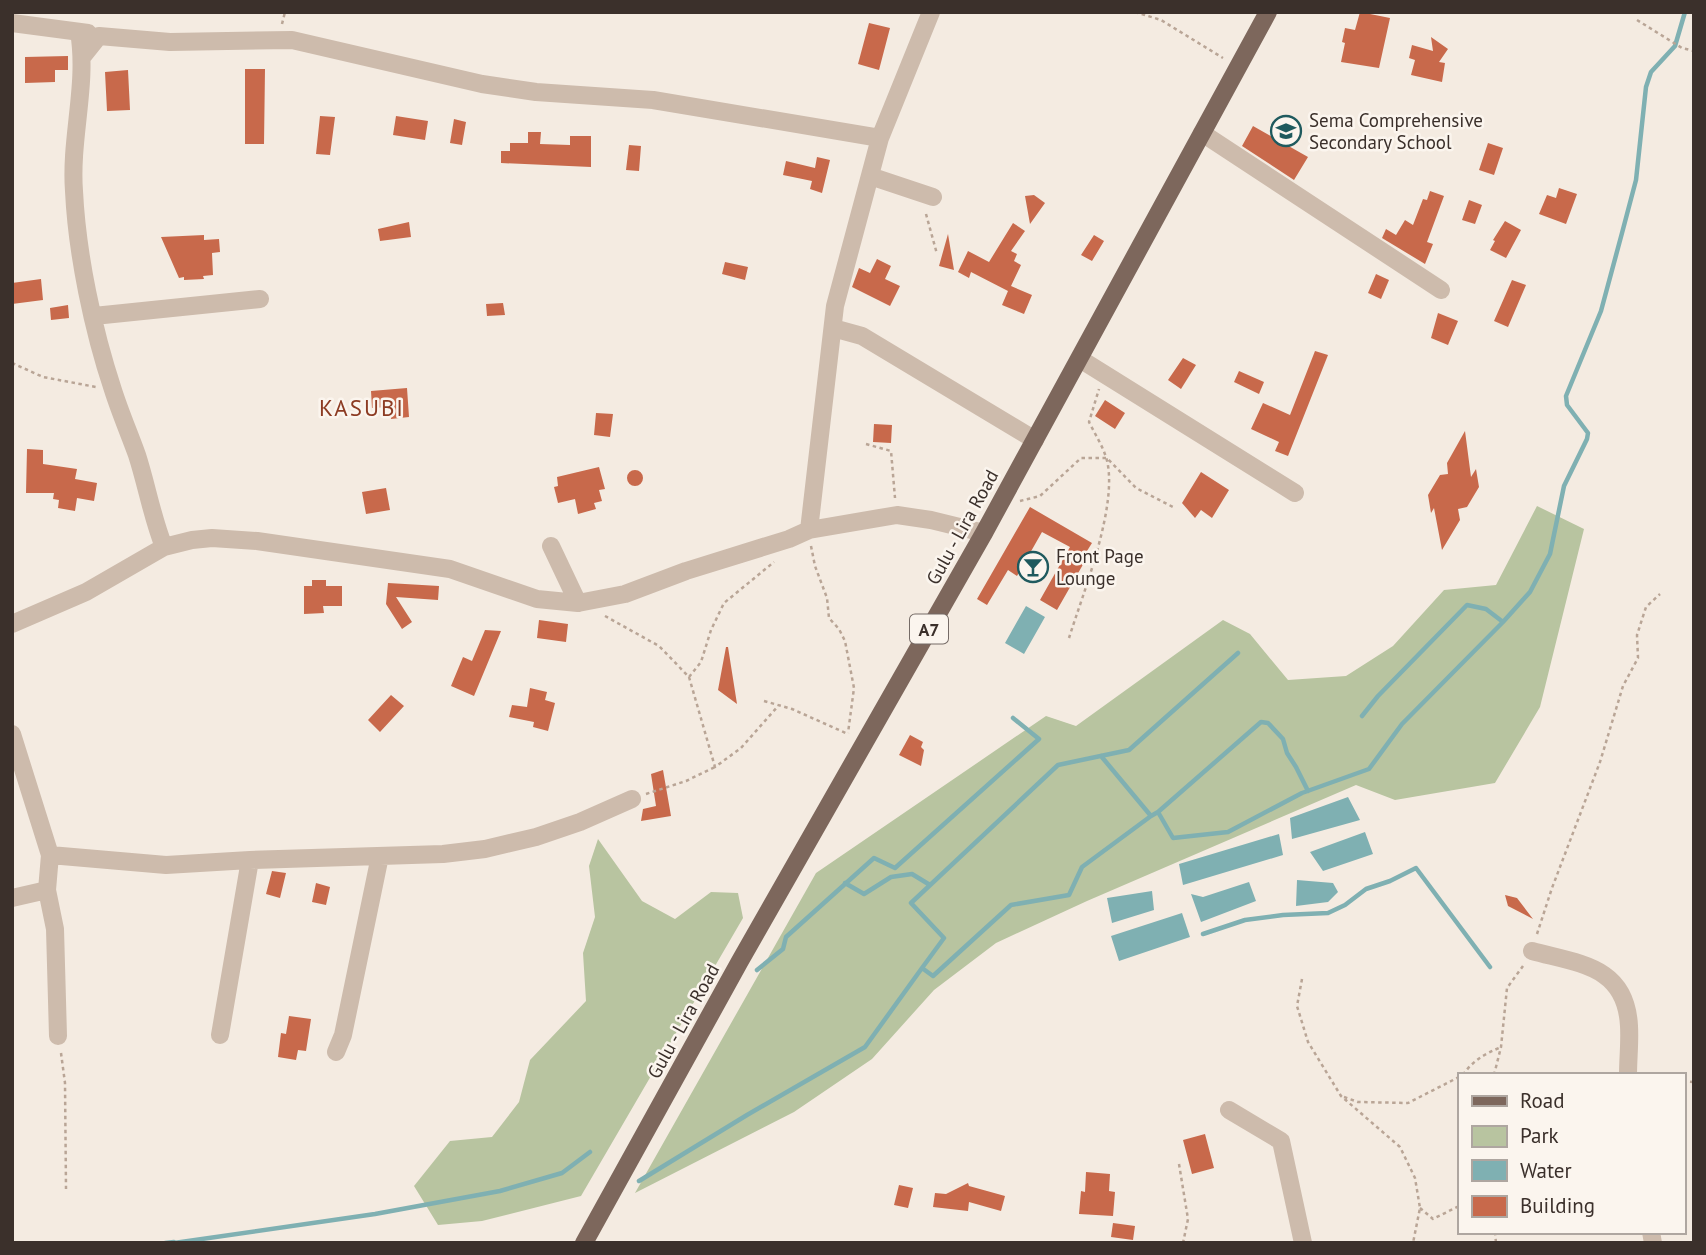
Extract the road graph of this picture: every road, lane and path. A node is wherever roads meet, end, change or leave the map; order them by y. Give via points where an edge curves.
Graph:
1 (931, 12) edge
2 (1135, 12) edge
3 (1268, 12) edge
4 (1637, 20) dead end
5 (12, 23) edge
6 (79, 32) junction
7 (99, 36) junction
8 (1694, 51) edge
9 (83, 56) junction
10 (1239, 65) junction
11 (1202, 133) junction
12 (880, 138) junction
13 (870, 176) junction
14 (914, 190) junction
15 (933, 197) dead end
16 (937, 254) dead end
17 (1441, 290) dead end
18 (260, 299) dead end
19 (94, 316) junction
20 (833, 328) junction
21 (1080, 359) junction
22 (12, 363) edge
23 (1104, 374) junction
24 (113, 389) junction
25 (1035, 440) junction
26 (866, 444) dead end
27 (1107, 458) junction
28 (1295, 493) dead end
29 (998, 508) junction
30 (1173, 508) dead end
31 (897, 516) junction
32 (809, 530) junction
33 (984, 533) junction
34 (789, 539) junction
35 (551, 546) dead end
36 (164, 547) junction
37 (1660, 594) dead end
38 (578, 603) junction
39 (12, 624) edge
40 (1069, 638) dead end
41 (689, 677) junction
42 (764, 701) dead end
43 (779, 705) junction
44 (848, 733) junction
45 (12, 734) edge
46 (852, 765) junction
47 (715, 767) junction
48 (632, 799) joint
49 (50, 855) junction
50 (380, 856) junction
51 (250, 860) junction
52 (47, 890) junction
53 (12, 898) edge
54 (1532, 951) junction
55 (1302, 979) dead end
56 (58, 1035) joint
57 (220, 1035) dead end
58 (1501, 1047) junction
59 (336, 1052) dead end
60 (1463, 1073) edge
61 (1494, 1073) edge
62 (1628, 1073) edge
63 (1458, 1078) edge
64 (1341, 1096) junction
65 (1229, 1110) dead end
66 (1179, 1164) dead end
67 (66, 1189) dead end
68 (1458, 1206) edge
69 (1420, 1208) junction
70 (584, 1243) edge
71 (1183, 1243) edge
72 (1303, 1243) edge
73 (1413, 1243) edge

1 - 12 street
2 - 10 path via 1161,20
3 - 10 main road, Gulu - Lira Road / A7
4 - 8 path
5 - 6 street
6 - 7 street
6 - 9 street
7 - 9 street
7 - 12 street via 170,42 292,40 482,84 653,100
9 - 19 street via 73,188 80,253
10 - 11 main road, Gulu - Lira Road / A7
11 - 17 street
11 - 21 main road, Gulu - Lira Road / A7
12 - 13 street
13 - 14 street
13 - 20 street
14 - 15 street
14 - 16 path
18 - 19 street
19 - 24 street
20 - 25 street via 862,336
20 - 32 street
21 - 23 street
21 - 25 main road, Gulu - Lira Road / A7
22 - 24 path via 43,377
23 - 27 path via 1089,422
23 - 28 street
24 - 36 street
25 - 29 main road, Gulu - Lira Road / A7
26 - 31 path via 891,451
27 - 29 path via 1081,458 1040,496
27 - 30 path via 1136,488
27 - 40 path via 1109,491 1100,540
29 - 33 main road, Gulu - Lira Road / A7
31 - 32 street
31 - 33 street
32 - 34 street
32 - 44 path via 829,618 845,641 852,676
33 - 46 main road, Gulu - Lira Road / A7
34 - 38 street via 625,594
34 - 41 path via 772,564 724,603 701,662
35 - 38 street
36 - 38 street via 212,538 257,541 450,569 537,599
36 - 39 street via 86,592
37 - 54 path via 1646,607 1637,635 1638,658 1623,686
38 - 41 path via 659,646
41 - 47 path
42 - 43 path
43 - 44 path
43 - 47 path via 741,748
44 - 46 path
45 - 49 street
46 - 70 main road, Gulu - Lira Road / A7
47 - 48 path
48 - 50 street via 547,833 485,849
49 - 51 street via 166,865
49 - 52 street
50 - 51 street
50 - 59 street
51 - 57 street
52 - 53 street
52 - 56 street via 55,929
54 - 58 path via 1507,988
54 - 62 street via 1579,964 1614,981 1627,1006
55 - 64 path via 1297,1006 1308,1042
56 - 67 path via 65,1083
58 - 60 path via 1480,1056
58 - 61 path
63 - 64 path via 1408,1103 1358,1102
64 - 69 path via 1400,1147 1415,1178
65 - 72 street via 1280,1141
66 - 71 path via 1188,1219
68 - 69 path via 1433,1219
69 - 73 path

